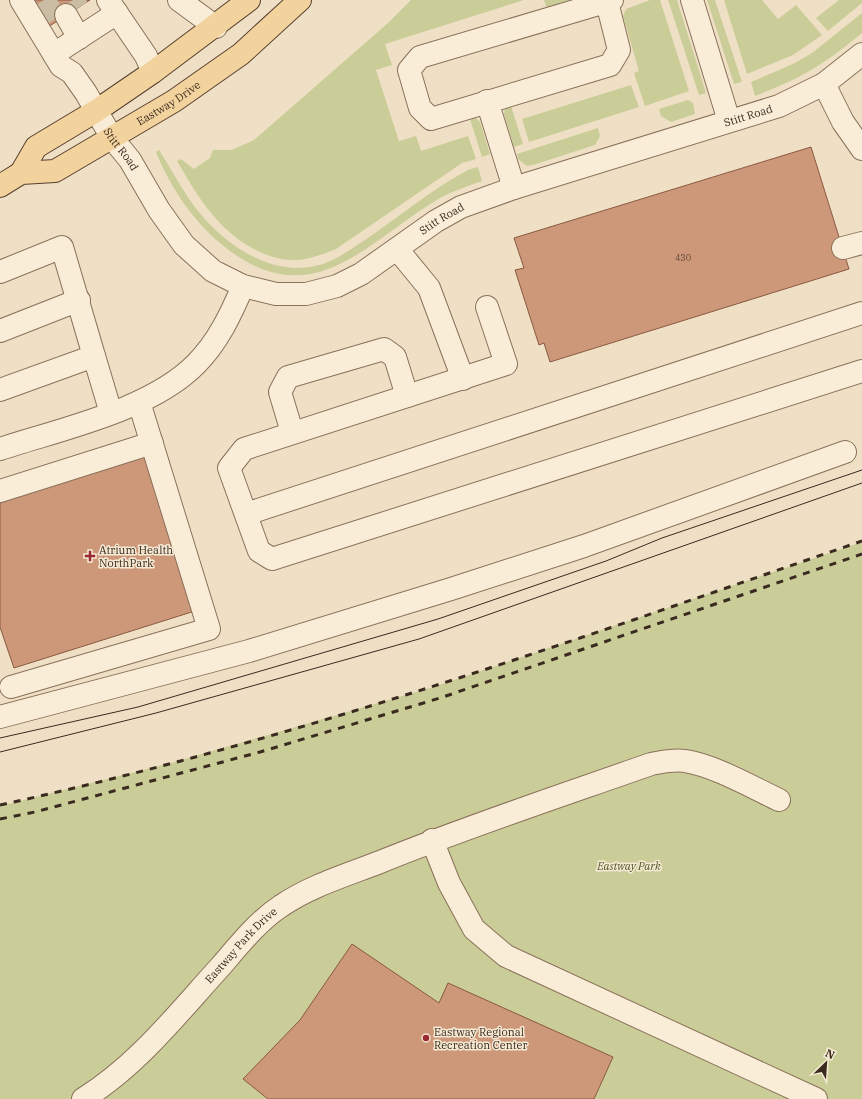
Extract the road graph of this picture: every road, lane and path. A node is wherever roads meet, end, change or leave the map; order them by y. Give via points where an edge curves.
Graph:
1 (21, 0) edge
2 (179, 0) edge
3 (249, 0) edge
4 (300, 0) edge
5 (692, 0) edge
6 (610, 1) edge
7 (112, 7) edge
8 (67, 15) tunnel mouth
9 (216, 26) junction
10 (73, 42) junction
11 (862, 54) edge
12 (153, 72) junction
13 (824, 84) junction
14 (487, 102) junction
15 (96, 111) junction
16 (729, 121) junction
17 (112, 138) junction
18 (862, 149) edge
19 (21, 173) junction
20 (0, 186) edge
21 (514, 188) junction
22 (397, 249) junction
23 (0, 272) edge
24 (243, 286) junction
25 (79, 300) junction
26 (487, 307) dead end
27 (862, 313) edge
28 (0, 331) edge
29 (94, 356) junction
30 (862, 371) edge
31 (463, 379) junction
32 (0, 390) edge
33 (407, 396) junction
34 (138, 402) junction
35 (111, 413) junction
36 (292, 432) junction
37 (152, 443) junction
38 (0, 449) edge
39 (844, 452) dead end
40 (0, 491) edge
41 (246, 514) junction
42 (11, 687) dead end
43 (0, 717) edge
44 (779, 800) dead end
45 (432, 840) junction
46 (83, 1099) edge
47 (816, 1099) edge

1 - 10 street
2 - 9 street
3 - 9 main road, Eastway Drive
4 - 17 main road, Eastway Drive via 241,54 174,101
5 - 16 street
6 - 14 street via 619,50 610,65
6 - 14 street via 420,57 410,70 420,108 431,119
7 - 10 street
7 - 12 street via 146,56
8 - 10 street
9 - 12 main road, Eastway Drive
10 - 15 street, Stitt Road via 61,66 72,73
11 - 13 street, Stitt Road
12 - 15 main road, Eastway Drive
13 - 16 street, Stitt Road via 779,106
13 - 18 street via 843,122
14 - 21 street
15 - 17 street, Stitt Road
15 - 19 main road, Eastway Drive via 36,147
16 - 21 street, Stitt Road
17 - 19 main road, Eastway Drive via 56,171
17 - 24 street, Stitt Road via 130,160 159,210 184,245 213,271
19 - 20 main road, Eastway Drive
21 - 22 street, Stitt Road via 461,207 436,221
22 - 24 street, Stitt Road via 361,274 337,286 306,294 276,294
22 - 31 street via 429,288
23 - 25 street via 62,247
24 - 34 street via 231,315 196,364 171,385
25 - 28 street
25 - 29 street
26 - 31 street via 506,364
27 - 41 street
29 - 32 street
29 - 35 street
30 - 41 street via 272,559 259,551
31 - 33 street
33 - 36 street
33 - 36 street via 395,357 384,350 288,377 280,392
34 - 35 street
34 - 37 street
35 - 38 street
36 - 41 street via 244,448 229,468
37 - 40 street
37 - 42 street via 209,629
39 - 43 street via 584,546 451,589 249,651
44 - 45 street, Eastway Park Drive via 700,764 684,760 668,761 651,764
45 - 46 street, Eastway Park Drive via 306,892 280,906 236,949 152,1043 123,1070
45 - 47 street via 449,883 474,929 506,956

